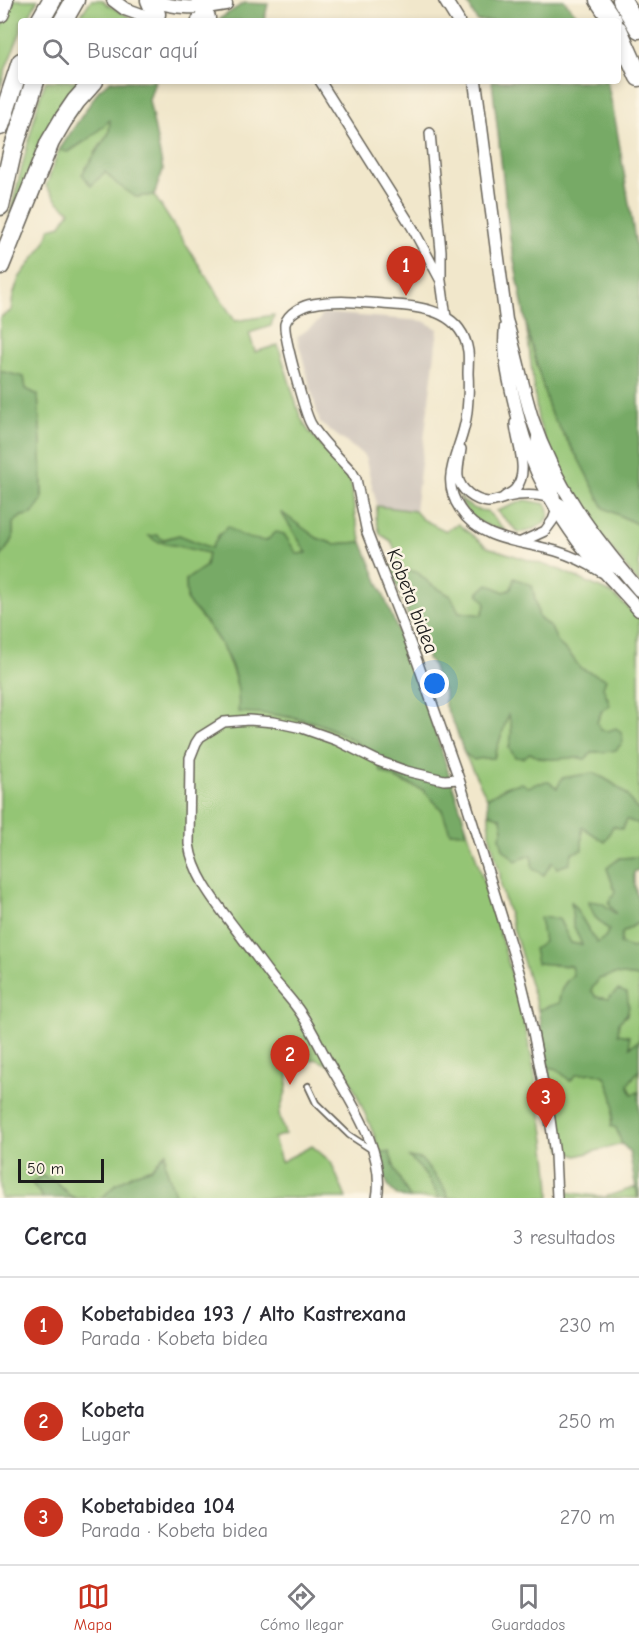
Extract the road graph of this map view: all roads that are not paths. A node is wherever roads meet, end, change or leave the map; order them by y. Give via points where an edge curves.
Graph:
1 (4, 0) edge
2 (52, 0) edge
3 (75, 0) edge
4 (113, 0) edge
5 (151, 0) edge
6 (201, 0) edge
7 (444, 0) edge
8 (599, 0) edge
9 (622, 0) edge
10 (230, 2) edge
11 (0, 13) edge
12 (203, 15) edge
13 (42, 18) edge
14 (65, 18) edge
15 (148, 18) edge
16 (156, 18) edge
17 (456, 18) edge
18 (611, 18) edge
19 (639, 29) edge
20 (621, 36) edge
21 (18, 71) edge
22 (639, 77) edge
23 (33, 84) edge
24 (91, 84) edge
25 (322, 84) edge
26 (475, 84) edge
27 (0, 126) edge
28 (430, 133) dead end
29 (0, 206) edge
30 (0, 266) edge
31 (441, 280) junction
32 (446, 317) junction
33 (506, 320) junction
34 (513, 398) junction
35 (537, 432) junction
36 (461, 440) junction
37 (502, 498) junction
38 (554, 502) junction
39 (521, 542) junction
40 (625, 573) junction
41 (611, 579) junction
42 (639, 590) edge
43 (639, 610) edge
44 (459, 779) junction
45 (308, 1086) dead end
46 (372, 1150) junction
47 (377, 1198) edge
48 (556, 1198) edge

1 - 11 highway
2 - 13 highway
3 - 14 highway
4 - 15 street
5 - 10 street via 165,6 211,7
5 - 16 highway
6 - 12 highway
7 - 17 street
8 - 18 highway
9 - 19 highway
10 - 12 street
20 - 22 highway
21 - 27 highway
23 - 29 highway
24 - 30 highway via 50,142
25 - 31 street
26 - 33 street
28 - 31 street
31 - 32 street
32 - 36 street via 463,335 468,350 469,386
32 - 44 street, Kobeta bidea via 416,307 328,302 294,311 288,317 285,331 311,424 356,479 367,533 417,658
33 - 34 street via 504,346
33 - 35 street
34 - 37 street via 522,475 516,488
34 - 38 street via 524,442
35 - 38 street via 535,448 554,489
35 - 40 street via 579,516
36 - 37 street via 458,477 465,491 488,502
36 - 39 street via 451,478 451,495 460,511 476,527
37 - 38 street via 530,494
38 - 39 street via 553,520 544,531
38 - 40 street via 564,506 607,564
38 - 41 street via 579,542
39 - 41 street via 573,557
40 - 42 street
41 - 43 street
44 - 46 street via 444,780 406,771 302,728 249,720 224,722 210,730 200,737 190,758 189,844 202,881 302,1014 354,1105
44 - 48 street, Kobeta bidea via 530,1017 550,1119
45 - 46 lane via 316,1103 349,1135
46 - 47 street via 378,1170

